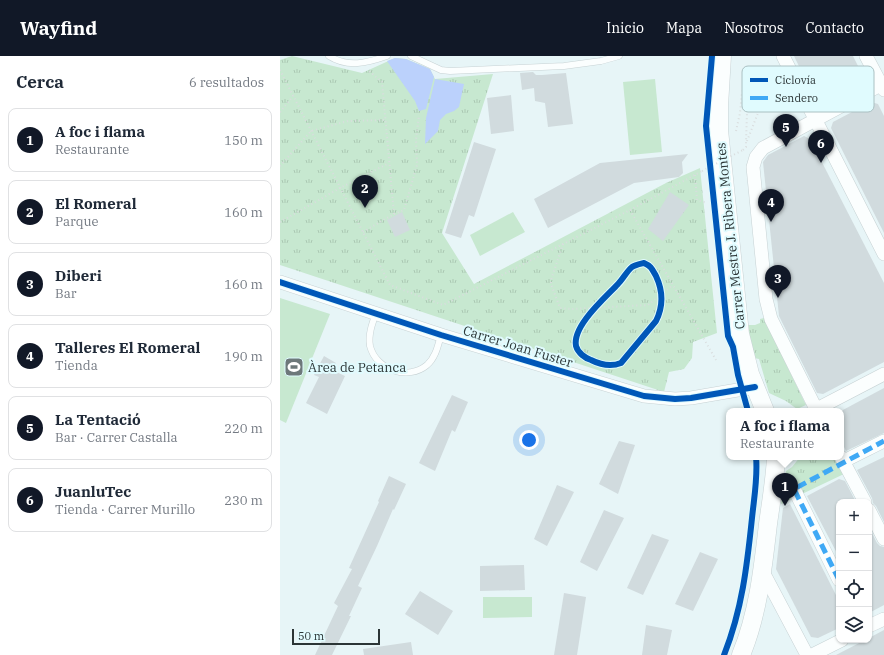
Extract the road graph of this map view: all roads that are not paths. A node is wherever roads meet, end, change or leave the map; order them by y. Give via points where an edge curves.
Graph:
1 (329, 56) edge
2 (387, 56) edge
3 (411, 56) edge
4 (619, 56) edge
5 (722, 56) edge
6 (783, 56) edge
7 (866, 56) edge
8 (788, 66) edge
9 (872, 66) edge
10 (874, 70) edge
11 (883, 86) edge
12 (874, 91) edge
13 (812, 112) edge
14 (832, 112) edge
15 (816, 120) junction
16 (884, 254) edge
17 (280, 282) edge
18 (376, 314) junction
19 (441, 335) junction
20 (884, 374) edge
21 (755, 387) junction
22 (764, 408) edge
23 (815, 408) edge
24 (820, 408) edge
25 (884, 441) edge
26 (844, 458) edge
27 (776, 460) edge
28 (843, 460) edge
29 (794, 489) dead end
30 (863, 499) edge
31 (872, 516) edge
32 (884, 539) edge
33 (762, 570) junction
34 (836, 574) edge
35 (884, 619) edge
36 (872, 625) edge
37 (836, 643) edge
38 (741, 655) edge
39 (807, 655) edge
40 (812, 655) edge

1 - 2 lane via 338,61 360,64
3 - 4 lane via 441,70 450,71 564,66
5 - 21 street, Carrer Mestre J. Ribera Montes via 719,130 736,310 744,356
6 - 8 street
7 - 9 street
10 - 11 street
11 - 12 street
13 - 15 street
14 - 15 street
15 - 16 street
15 - 23 street via 763,148 756,157 753,167 766,299 771,319
17 - 18 street, Carrer Joan Fuster
18 - 19 street, Carrer Joan Fuster
18 - 19 lane via 370,335 370,347 383,366 394,371 416,371 427,365 434,356
19 - 21 street, Carrer Joan Fuster via 644,396 691,398
20 - 24 street
21 - 22 street, Carrer Mestre J. Ribera Montes
25 - 26 street
27 - 33 street
28 - 30 street
29 - 34 street
31 - 32 street
33 - 38 street via 755,609
33 - 39 street
35 - 36 street
37 - 40 street

